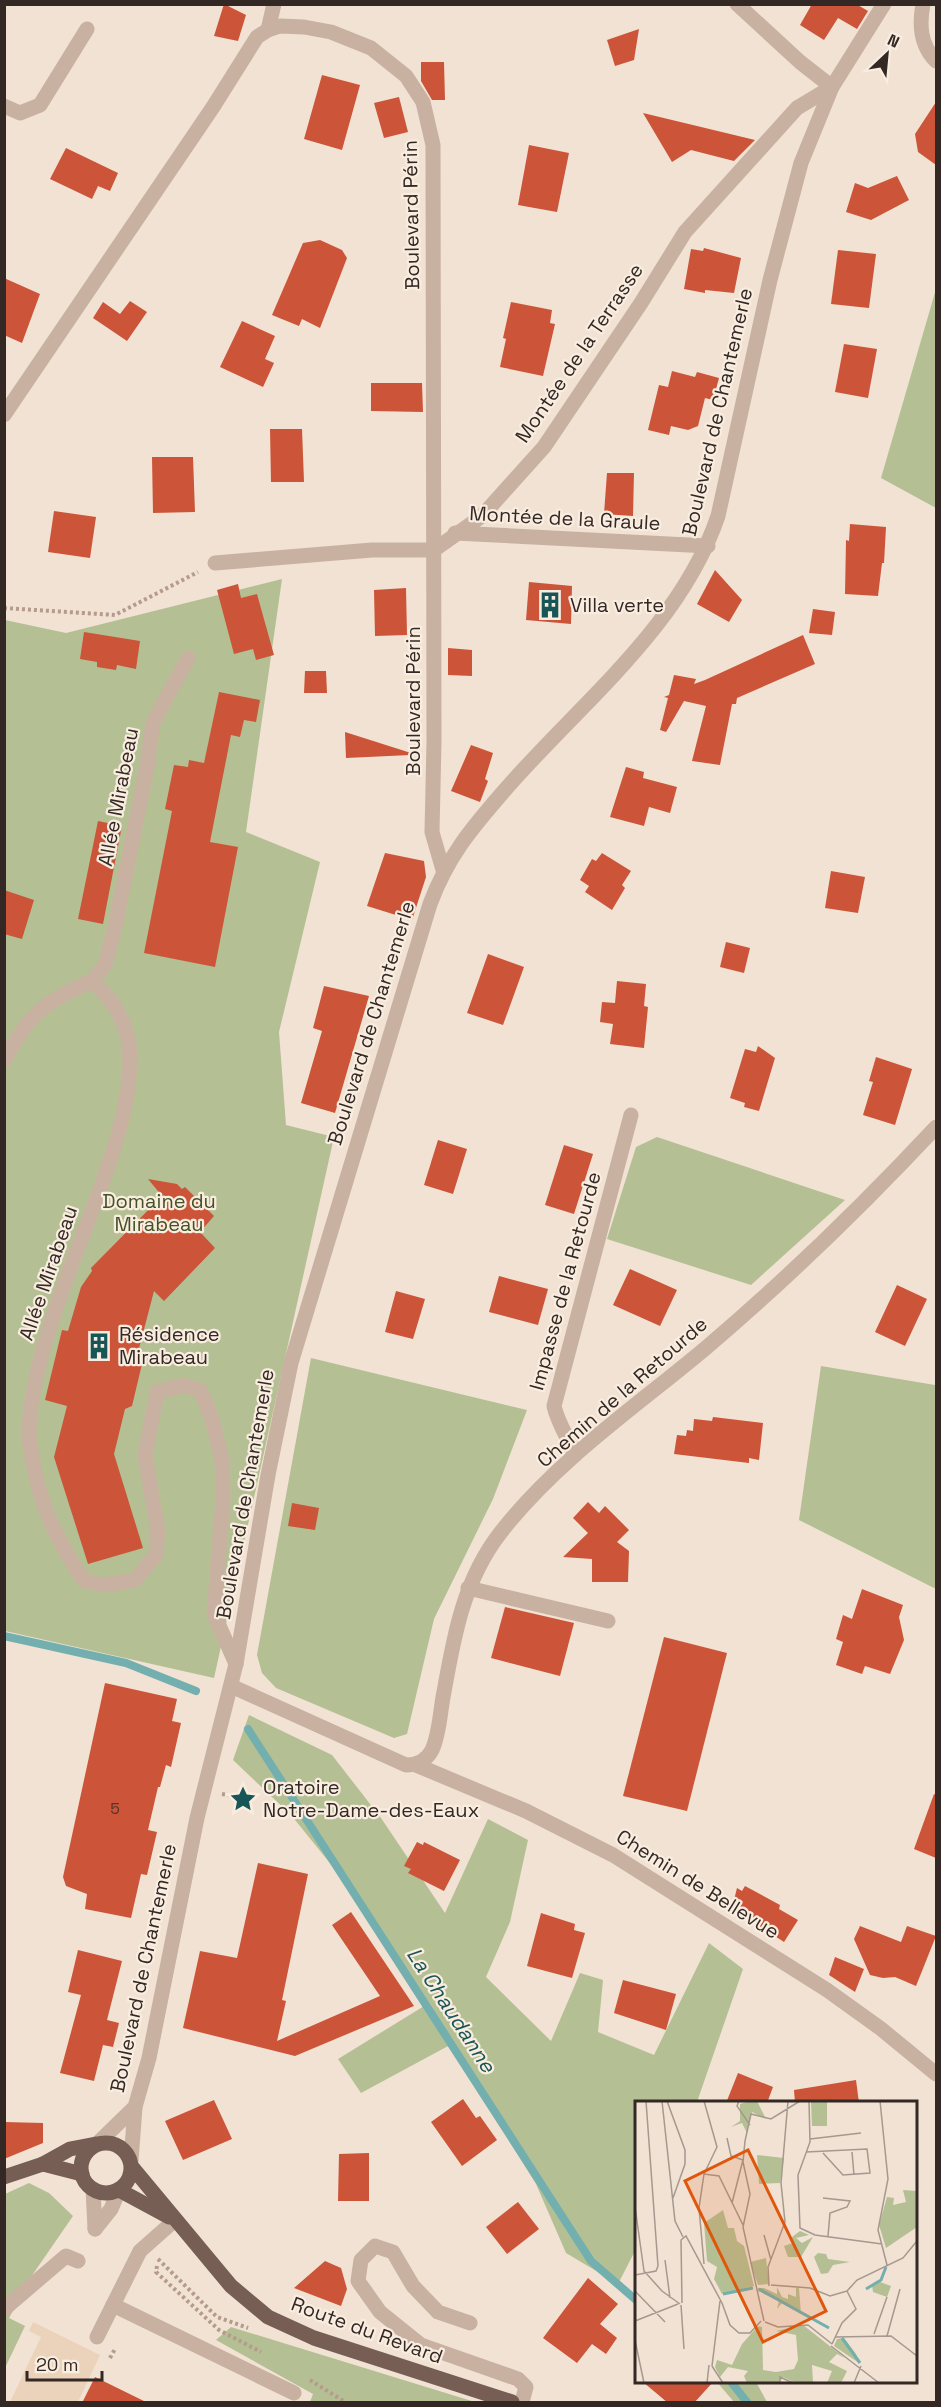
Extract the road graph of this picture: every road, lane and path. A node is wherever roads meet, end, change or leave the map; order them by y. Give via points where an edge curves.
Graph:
1 (274, 4) edge
2 (737, 4) edge
3 (884, 4) edge
4 (923, 4) edge
5 (87, 28) dead end
6 (268, 30) junction
7 (936, 61) edge
8 (832, 87) junction
9 (4, 106) edge
10 (4, 415) edge
11 (455, 533) junction
12 (708, 546) junction
13 (434, 550) junction
14 (214, 563) joint
15 (4, 608) edge
16 (188, 658) dead end
17 (443, 870) junction
18 (92, 981) junction
19 (4, 1061) edge
20 (631, 1114) dead end
21 (936, 1127) edge
22 (566, 1431) junction
23 (588, 1445) junction
24 (575, 1455) junction
25 (468, 1588) junction
26 (608, 1621) dead end
27 (236, 1664) junction
28 (231, 1686) junction
29 (437, 1731) junction
30 (392, 1759) junction
31 (416, 1765) junction
32 (227, 1795) dead end
33 (238, 1797) dead end
34 (936, 2074) edge
35 (135, 2107) junction
36 (97, 2144) junction
37 (43, 2164) junction
38 (132, 2164) junction
39 (82, 2174) junction
40 (4, 2177) edge
41 (93, 2189) junction
42 (118, 2190) junction
43 (175, 2220) junction
44 (78, 2261) dead end
45 (113, 2305) junction
46 (4, 2309) edge
47 (268, 2317) junction
48 (470, 2323) dead end
49 (219, 2330) dead end
50 (97, 2337) dead end
51 (294, 2393) dead end
52 (512, 2403) edge
53 (522, 2403) edge

1 - 6 street
2 - 8 street
3 - 8 street, Boulevard de Chantemerle
4 - 7 street via 919,27
5 - 9 street via 40,105 20,113
6 - 10 street via 257,37
6 - 13 street, Boulevard Périn via 303,27 330,32 371,48 406,76 423,102 433,145
8 - 11 street, Montée de la Terrasse via 796,108 685,231 544,447 482,516
8 - 12 street, Boulevard de Chantemerle via 801,163 786,214
11 - 12 street, Montée de la Graule
11 - 13 street, Montée de la Terrasse
12 - 17 street, Boulevard de Chantemerle via 654,629 621,669 522,770 468,833
13 - 14 street via 372,550
13 - 17 street, Boulevard Périn via 432,832
14 - 15 path via 115,615
16 - 18 street, Allée Mirabeau via 153,723 115,927 105,965
17 - 27 street, Boulevard de Chantemerle via 365,1111 291,1363
18 - 19 street via 58,995 38,1012 16,1038
18 - 27 street, Allée Mirabeau via 107,994 122,1018 130,1055 113,1152 34,1379 28,1432 38,1492 61,1546 84,1581 105,1585 135,1580 156,1556 158,1531 145,1455 157,1392 184,1385 201,1391 222,1460 214,1614
20 - 22 street, Impasse de la Retourde via 554,1406 558,1423
21 - 23 street, Chemin de la Retourde via 866,1202 749,1312
22 - 23 street
22 - 24 street, Impasse de la Retourde
23 - 24 street, Chemin de la Retourde
24 - 25 street, Chemin de la Retourde via 502,1531
25 - 26 street
25 - 29 street, Chemin de la Retourde via 456,1625
27 - 28 street, Boulevard de Chantemerle
28 - 30 street
28 - 35 street, Boulevard de Chantemerle via 197,1818 149,2058
29 - 30 street via 410,1758
29 - 31 street, Chemin de la Retourde via 433,1748
30 - 31 street, Chemin de Bellevue
31 - 34 street, Chemin de Bellevue via 525,1811 613,1855 827,1990
32 - 33 path
35 - 36 street, Boulevard de Chantemerle
35 - 38 street
36 - 37 main road via 70,2149
36 - 38 main road via 106,2142 122,2147
36 - 39 main road via 83,2157
37 - 39 main road
37 - 40 main road
38 - 42 main road via 129,2180
38 - 43 main road, Route du Revard
39 - 41 main road
41 - 42 main road via 110,2193
41 - 42 street via 95,2229 111,2209
42 - 43 main road, Route du Revard
43 - 45 street via 140,2251
43 - 47 main road, Route du Revard via 231,2286
44 - 46 street via 66,2256
45 - 50 street
45 - 51 street
47 - 49 path via 259,2329 241,2327 217,2317 157,2259 156,2272
47 - 52 main road, Route du Revard via 314,2338
48 - 53 street via 438,2312 413,2286 393,2252 375,2246 361,2260 358,2281 380,2312 421,2345 518,2379 526,2387

